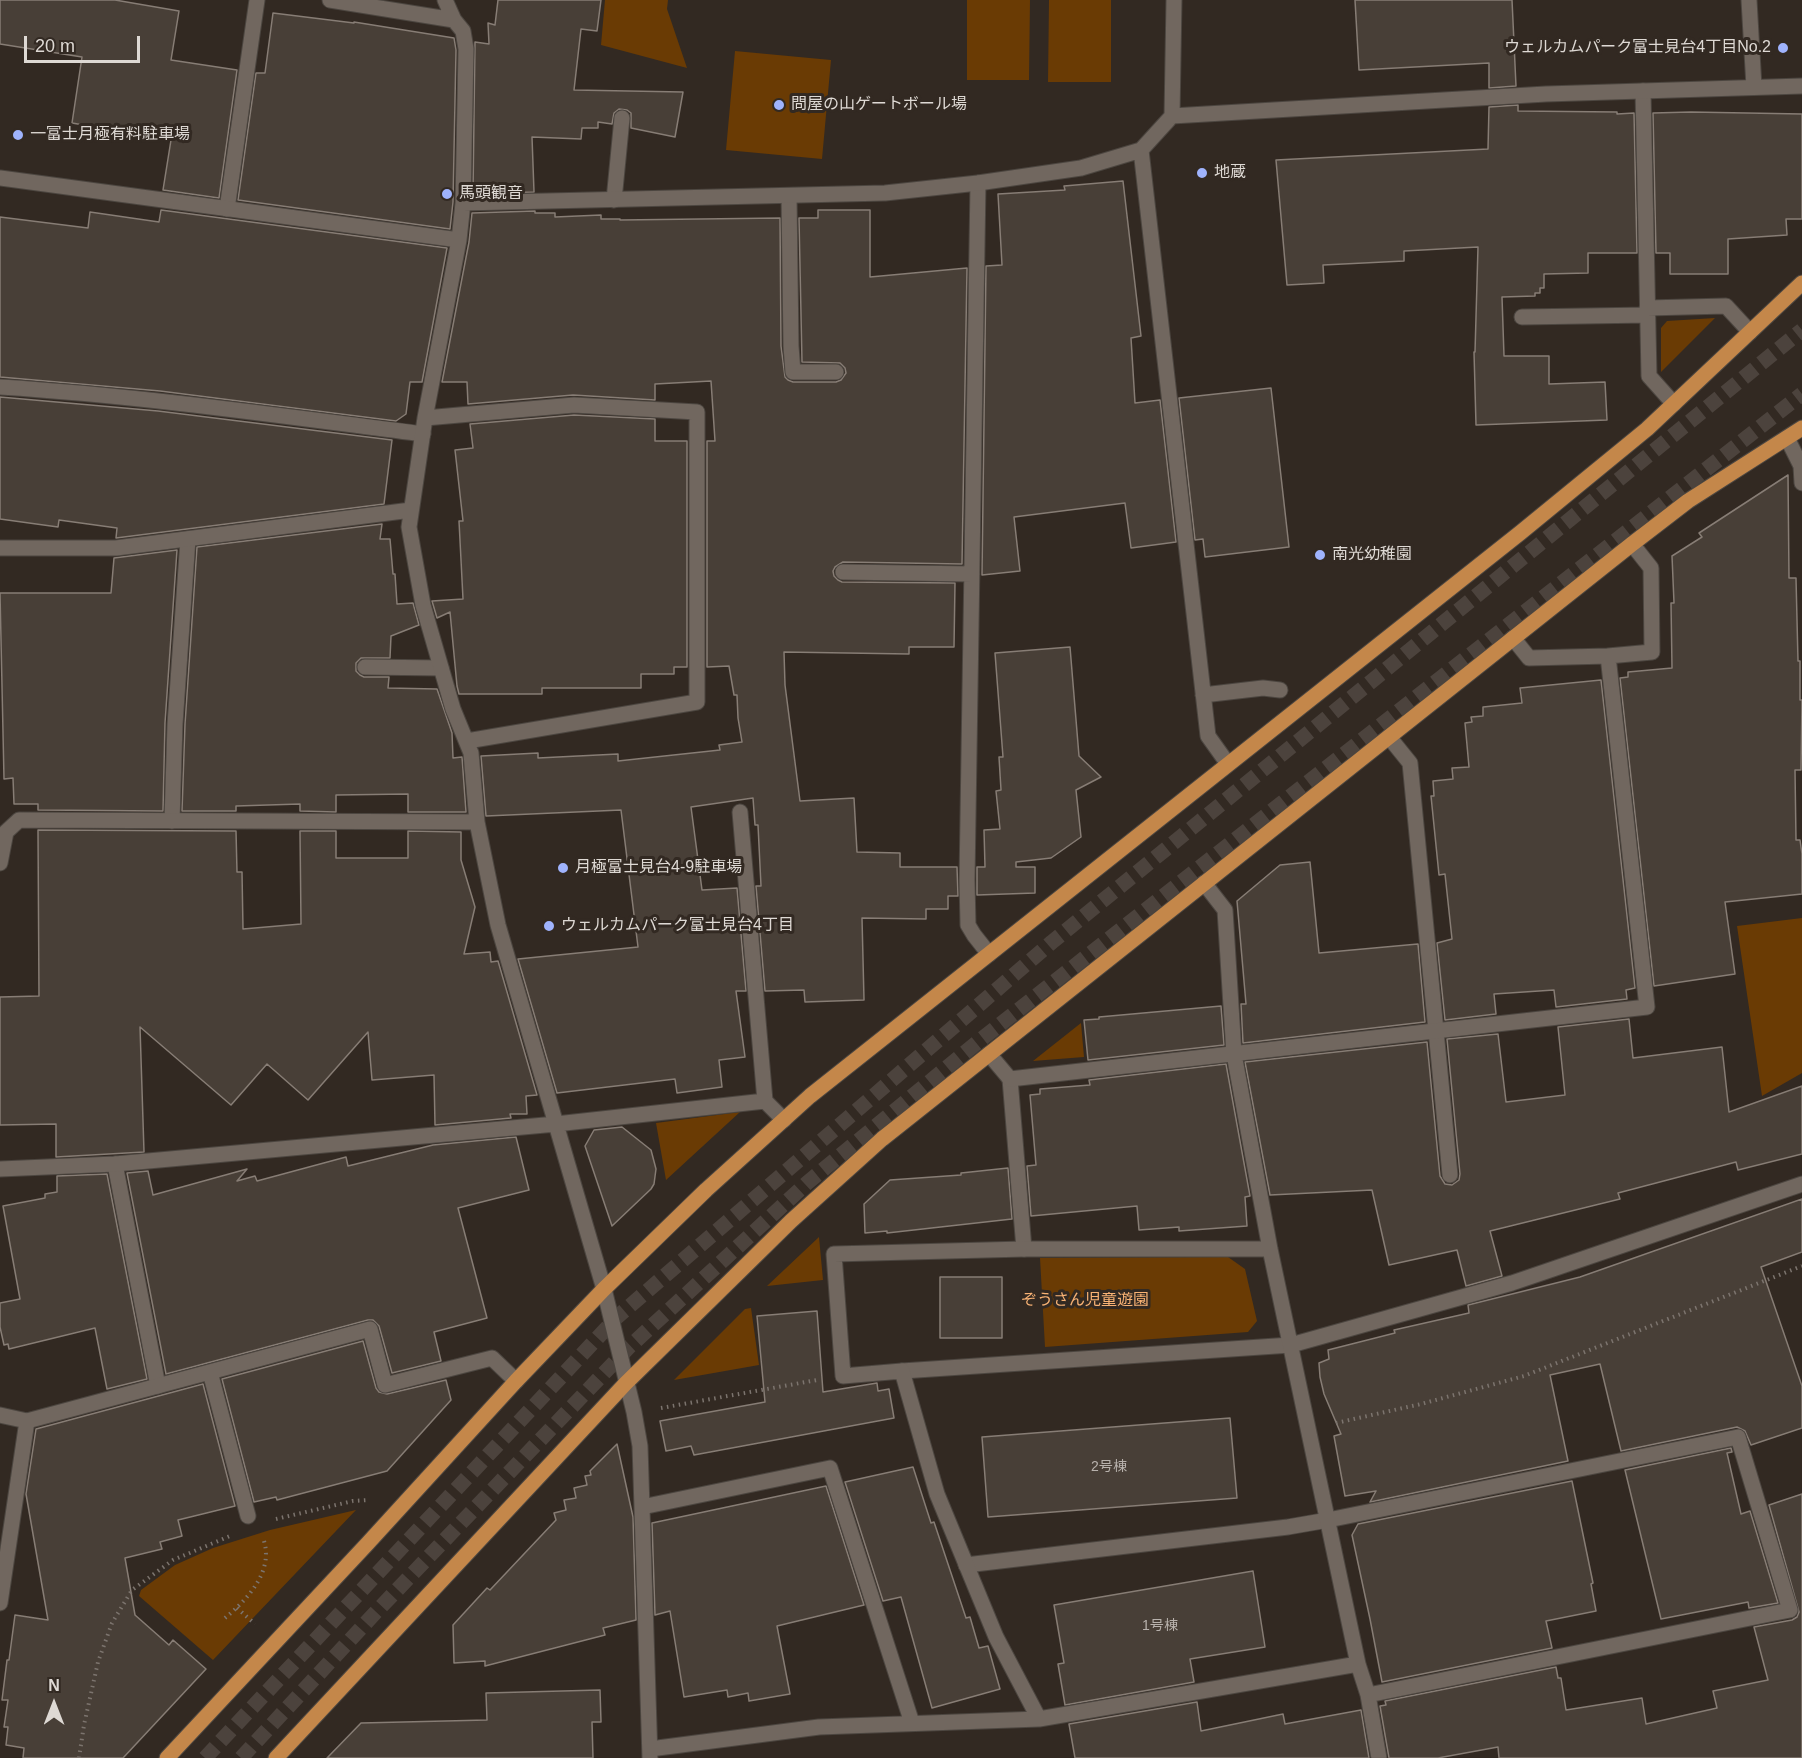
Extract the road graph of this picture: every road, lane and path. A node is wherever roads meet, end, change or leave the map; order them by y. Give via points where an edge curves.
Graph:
1 (257, 0) edge
2 (330, 0) edge
3 (446, 0) edge
4 (1174, 0) edge
5 (1749, 0) edge
6 (454, 20) junction
7 (1802, 86) edge
8 (1754, 87) junction
9 (1643, 91) junction
10 (1172, 116) junction
11 (622, 118) dead end
12 (1141, 150) junction
13 (0, 178) edge
14 (978, 183) junction
15 (789, 196) junction
16 (614, 200) junction
17 (463, 203) junction
18 (227, 209) junction
19 (459, 240) junction
20 (1802, 283) edge
21 (1647, 311) junction
22 (1522, 316) dead end
23 (1750, 332) junction
24 (836, 372) dead end
25 (0, 387) edge
26 (1674, 404) junction
27 (425, 418) junction
28 (1802, 428) edge
29 (423, 434) junction
30 (1787, 438) junction
31 (1802, 483) edge
32 (411, 510) junction
33 (188, 538) junction
34 (1632, 544) junction
35 (0, 548) edge
36 (843, 572) dead end
37 (972, 574) junction
38 (1513, 638) junction
39 (1608, 656) junction
40 (365, 667) dead end
41 (441, 668) junction
42 (1280, 690) dead end
43 (1203, 695) junction
44 (1389, 737) junction
45 (467, 741) junction
46 (1228, 764) junction
47 (740, 812) dead end
48 (172, 821) junction
49 (477, 822) junction
50 (0, 862) edge
51 (1204, 883) junction
52 (989, 954) junction
53 (1435, 1030) junction
54 (989, 1054) junction
55 (1234, 1054) junction
56 (1010, 1079) junction
57 (765, 1101) junction
58 (784, 1120) junction
59 (556, 1124) junction
60 (115, 1164) junction
61 (0, 1168) edge
62 (1450, 1175) dead end
63 (1802, 1184) edge
64 (1024, 1249) junction
65 (1270, 1249) junction
66 (1802, 1266) edge
67 (604, 1289) junction
68 (1291, 1345) junction
69 (902, 1371) junction
70 (210, 1372) junction
71 (843, 1376) junction
72 (516, 1381) junction
73 (626, 1383) junction
74 (158, 1386) junction
75 (634, 1413) junction
76 (0, 1415) edge
77 (27, 1421) junction
78 (1308, 1428) junction
79 (373, 1500) dead end
80 (642, 1507) junction
81 (248, 1516) dead end
82 (1328, 1520) junction
83 (269, 1521) dead end
84 (234, 1533) dead end
85 (262, 1535) dead end
86 (966, 1565) junction
87 (0, 1604) edge
88 (237, 1608) junction
89 (225, 1618) dead end
90 (256, 1624) dead end
91 (1358, 1664) junction
92 (1368, 1695) junction
93 (1039, 1719) junction
94 (912, 1723) junction
95 (650, 1754) edge
96 (79, 1758) edge
97 (167, 1758) edge
98 (276, 1758) edge
99 (1379, 1758) edge

1 - 18 street
2 - 6 street
3 - 6 street
4 - 10 street
5 - 8 street
6 - 17 street via 463,30 466,49
7 - 8 street
8 - 9 street
9 - 10 street
9 - 21 street
10 - 12 street
11 - 16 street
12 - 14 street via 1081,168
12 - 43 street
13 - 18 street
14 - 15 street via 885,193
14 - 37 street
15 - 16 street
15 - 24 street via 793,372
16 - 17 street
17 - 19 street
18 - 19 street
19 - 27 street
20 - 23 main road
21 - 22 street
21 - 23 street via 1726,306
21 - 26 street via 1649,376
23 - 26 main road
25 - 29 street via 211,406
26 - 46 main road via 1520,533
27 - 29 street
27 - 45 street via 574,405 697,412 697,702
28 - 30 main road
29 - 32 street
30 - 31 street via 1801,466
30 - 34 main road via 1688,501
32 - 33 street
32 - 41 street via 409,527 423,605
33 - 35 street via 116,548
33 - 48 street
34 - 38 main road
34 - 39 street via 1651,568 1652,652
36 - 37 street
37 - 52 street via 968,925
38 - 39 street via 1529,657
38 - 44 main road
39 - 53 street via 1647,1007
40 - 41 street
41 - 45 street
42 - 43 street via 1263,688
43 - 46 street via 1208,736
44 - 51 main road
44 - 53 street via 1410,763
45 - 49 street
46 - 52 main road
47 - 57 street
48 - 49 street
48 - 50 street via 19,820 6,832
49 - 59 street via 498,925
51 - 54 main road
51 - 55 street via 1224,910
52 - 58 main road
53 - 55 street
53 - 62 street
54 - 56 street
54 - 73 main road via 882,1139 791,1221
55 - 56 street
55 - 65 street
56 - 64 street
57 - 58 street
57 - 59 street
58 - 67 main road via 705,1190
59 - 60 street
59 - 67 street
60 - 61 street
60 - 74 street
63 - 68 street via 1512,1283
64 - 65 street
64 - 71 street via 834,1254
65 - 68 street
66 - 78 path via 1524,1376 1421,1404
67 - 72 main road
67 - 73 street
68 - 69 street
68 - 78 street
69 - 71 street
69 - 86 street via 937,1494
70 - 72 street via 370,1329 385,1385 492,1358
70 - 74 street
70 - 81 street
71 - 75 path
72 - 97 main road
73 - 75 street
73 - 98 main road
74 - 77 street
75 - 80 street via 640,1446
76 - 77 street
77 - 87 street
78 - 82 street
79 - 83 path
80 - 94 street via 830,1468
80 - 95 street
82 - 86 street
82 - 91 street
82 - 92 street via 1738,1437 1790,1610
84 - 96 path via 173,1560 132,1590 112,1623 98,1662
85 - 88 path via 267,1548 263,1572
86 - 93 street via 996,1637
88 - 89 path
88 - 90 path
91 - 92 street
91 - 93 street
92 - 99 street
93 - 94 street
94 - 95 street via 819,1727

